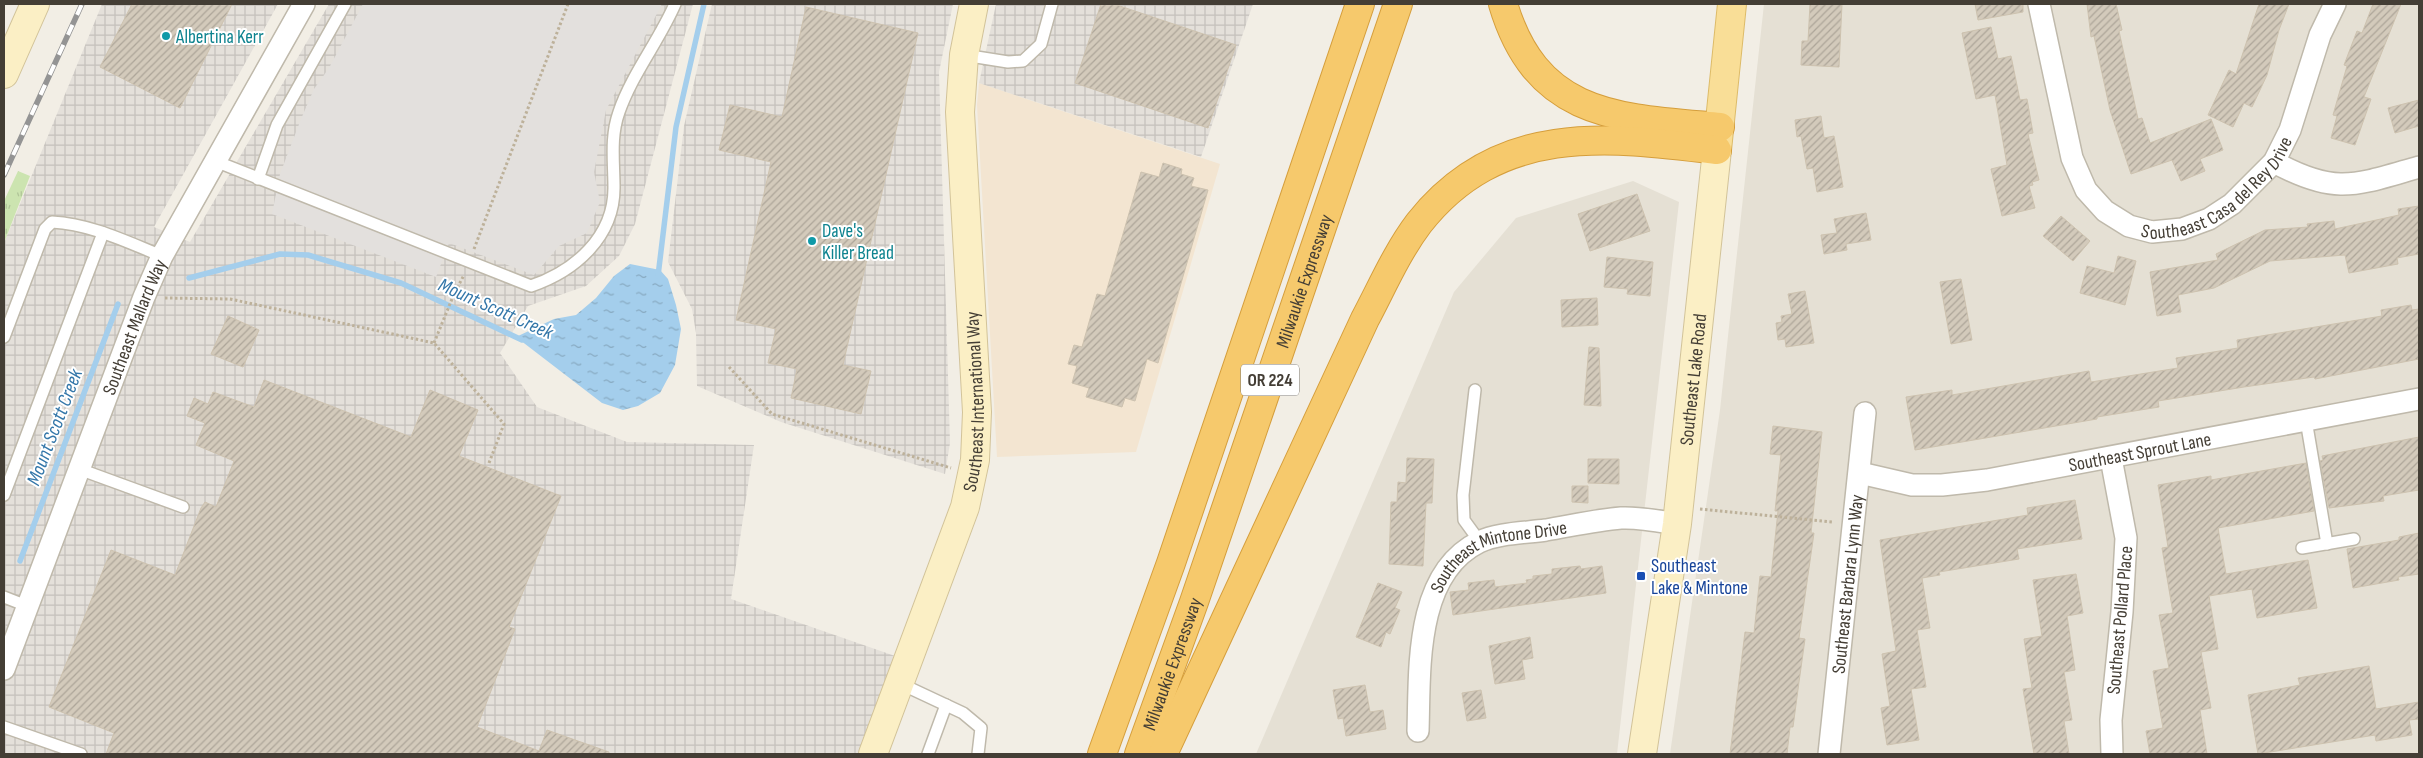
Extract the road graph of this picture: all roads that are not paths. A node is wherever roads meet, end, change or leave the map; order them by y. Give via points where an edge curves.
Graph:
1 (35, 4) edge
2 (304, 4) edge
3 (345, 4) edge
4 (675, 4) edge
5 (974, 4) edge
6 (1052, 4) edge
7 (1349, 4) edge
8 (1360, 4) edge
9 (1398, 4) edge
10 (1503, 4) edge
11 (1732, 4) edge
12 (2039, 4) edge
13 (2335, 4) edge
14 (964, 54) junction
15 (4, 74) edge
16 (1323, 115) junction
17 (1718, 139) junction
18 (215, 161) junction
19 (2274, 162) junction
20 (2419, 167) edge
21 (258, 179) junction
22 (103, 233) junction
23 (162, 256) junction
24 (4, 337) edge
25 (1475, 390) dead end
26 (2419, 399) edge
27 (1865, 413) dead end
28 (2306, 420) junction
29 (2111, 458) junction
30 (79, 469) junction
31 (1860, 473) junction
32 (4, 495) edge
33 (183, 507) dead end
34 (1678, 515) junction
35 (2354, 539) dead end
36 (1480, 542) junction
37 (2327, 544) junction
38 (2302, 548) dead end
39 (4, 597) edge
40 (27, 606) junction
41 (4, 669) edge
42 (900, 683) junction
43 (946, 705) junction
44 (4, 727) edge
45 (1418, 731) dead end
46 (81, 754) edge
47 (872, 754) edge
48 (928, 754) edge
49 (978, 754) edge
50 (1102, 754) edge
51 (1139, 754) edge
52 (1163, 754) edge
53 (1642, 754) edge
54 (1829, 754) edge
55 (2112, 754) edge

1 - 15 street
2 - 18 street, Southeast Mallard Way
3 - 21 lane via 277,126
4 - 21 lane via 627,91 619,112 612,152 614,190 602,231 591,249 558,275 531,286
5 - 14 street, Southeast International Way
6 - 14 lane via 1041,44 1024,61 1008,62
7 - 16 highway
8 - 16 highway, Milwaukie Expressway / OR 224
9 - 51 highway, Milwaukie Expressway / OR 224
10 - 17 highway via 1510,28 1523,53 1543,78 1570,98 1595,110
11 - 17 main road, Southeast Lake Road
12 - 19 street, Southeast Casa del Rey Drive via 2072,158 2086,190 2105,211 2129,226 2152,232 2182,229 2209,220 2232,204
13 - 19 street, Southeast Casa del Rey Drive via 2320,35 2290,130
14 - 42 street, Southeast International Way via 960,120 976,412 973,476 959,524
16 - 50 highway, Milwaukie Expressway / OR 224 via 1171,563
17 - 34 street, Southeast Lake Road
17 - 52 highway via 1564,142 1534,147 1510,155 1476,173 1448,194 1420,223 1392,265
18 - 21 lane
18 - 23 street, Southeast Mallard Way
19 - 20 street via 2313,180 2336,185 2358,185
22 - 23 lane
22 - 24 lane via 67,223 52,222 45,229
22 - 32 lane
23 - 30 street, Southeast Mallard Way
25 - 36 lane via 1463,495 1464,520
26 - 28 street, Southeast Sprout Lane
27 - 31 street, Southeast Barbara Lynn Way
28 - 29 street, Southeast Sprout Lane
28 - 37 lane
29 - 31 street, Southeast Sprout Lane via 1942,485 1912,485
29 - 55 street, Southeast Pollard Place via 2126,538 2111,720
30 - 33 lane
30 - 40 street, Southeast Mallard Way
31 - 54 street, Southeast Barbara Lynn Way
34 - 36 street, Southeast Mintone Drive via 1621,518
34 - 53 street, Southeast Lake Road
35 - 37 lane
36 - 45 street, Southeast Mintone Drive via 1457,558 1432,597 1421,653
37 - 38 lane
39 - 40 lane
40 - 41 street, Southeast Mallard Way
42 - 43 lane
42 - 47 street, Southeast International Way
43 - 48 lane
43 - 49 lane via 981,728
44 - 46 lane

